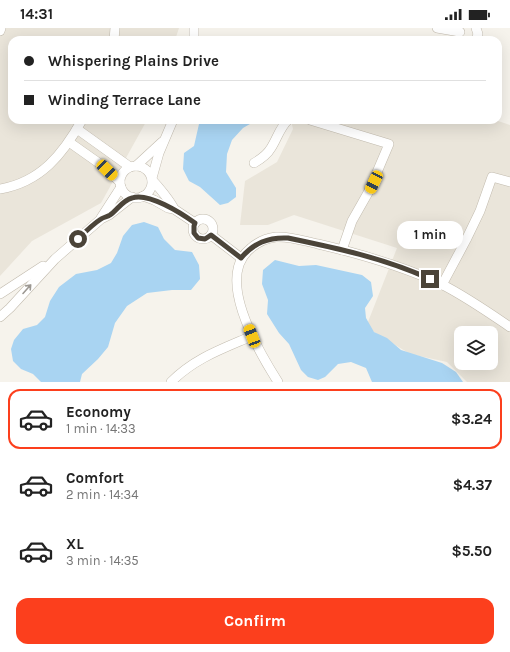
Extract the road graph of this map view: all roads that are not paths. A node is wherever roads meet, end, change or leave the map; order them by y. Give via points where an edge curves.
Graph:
1 (1, 28) edge
2 (437, 28) edge
3 (0, 31) edge
4 (461, 33) edge
5 (80, 124) edge
6 (171, 124) edge
7 (284, 124) edge
8 (323, 124) edge
9 (77, 129) junction
10 (164, 140) junction
11 (69, 142) junction
12 (254, 163) dead end
13 (133, 166) junction
14 (152, 179) junction
15 (510, 182) edge
16 (120, 185) junction
17 (0, 189) edge
18 (142, 196) junction
19 (132, 197) junction
20 (174, 209) junction
21 (101, 219) junction
22 (195, 223) junction
23 (211, 235) junction
24 (342, 250) junction
25 (241, 258) junction
26 (55, 259) junction
27 (442, 285) junction
28 (0, 294) edge
29 (0, 317) edge
30 (510, 327) edge
31 (252, 336) junction
32 (171, 382) edge
33 (278, 382) edge

1 - 3 street
2 - 4 street
5 - 9 street
6 - 10 street
7 - 12 street via 272,147
8 - 24 street via 389,144 350,227
9 - 11 street
9 - 13 street
10 - 13 street
10 - 14 street
11 - 16 street via 103,166
11 - 17 street via 49,166 32,178
13 - 14 street via 146,169
13 - 16 street via 122,173
14 - 18 street via 150,189
14 - 20 street
15 - 27 street via 492,177 480,211
16 - 19 street via 127,195
16 - 21 street
18 - 19 street
18 - 20 street
19 - 21 street
20 - 22 street
21 - 26 street
22 - 23 street via 201,220 209,222 212,227
22 - 23 street via 194,233 198,238 205,239
23 - 25 street
24 - 25 street via 277,237 261,242
24 - 27 street via 390,263
25 - 31 street via 236,279 237,288
26 - 28 street
29 -> 26 street
27 - 30 street via 480,306
31 - 32 street via 194,362
31 - 33 street

